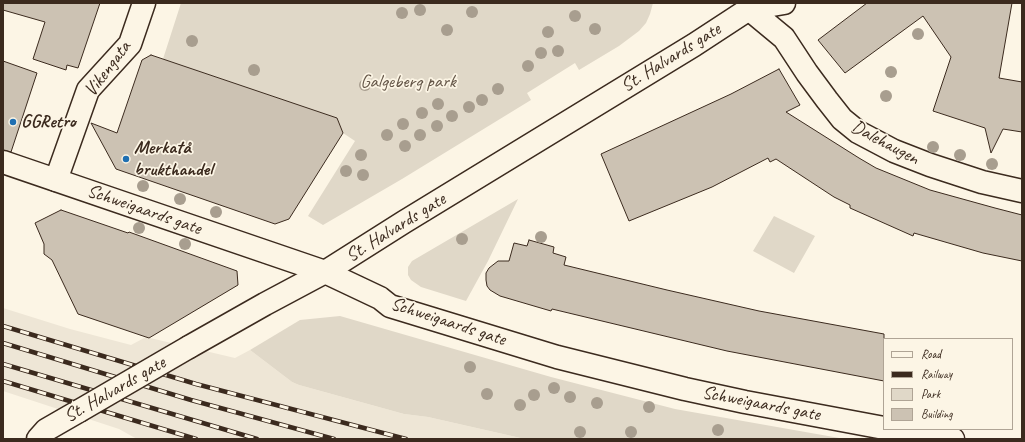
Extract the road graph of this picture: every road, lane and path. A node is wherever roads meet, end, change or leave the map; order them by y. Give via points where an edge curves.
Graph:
1 (144, 3) edge
2 (784, 3) edge
3 (747, 5) edge
4 (3, 162) edge
5 (56, 180) junction
6 (1022, 191) edge
7 (326, 272) junction
8 (883, 428) edge
9 (897, 430) edge
10 (39, 438) edge
11 (953, 439) edge

1 - 5 street, Vikengata via 130,44 88,90
2 - 3 street, St. Halvards gate
3 - 6 street, Dalehaugen via 784,38 827,100 858,132 894,152 930,165 982,182
3 - 7 street, St. Halvards gate
4 - 5 street, Schweigaards gate
5 - 7 street, Schweigaards gate
7 - 8 street, Schweigaards gate via 380,298 390,306 557,357 685,389
7 - 10 street, St. Halvards gate, bridge via 189,347 46,430
9 - 11 street

